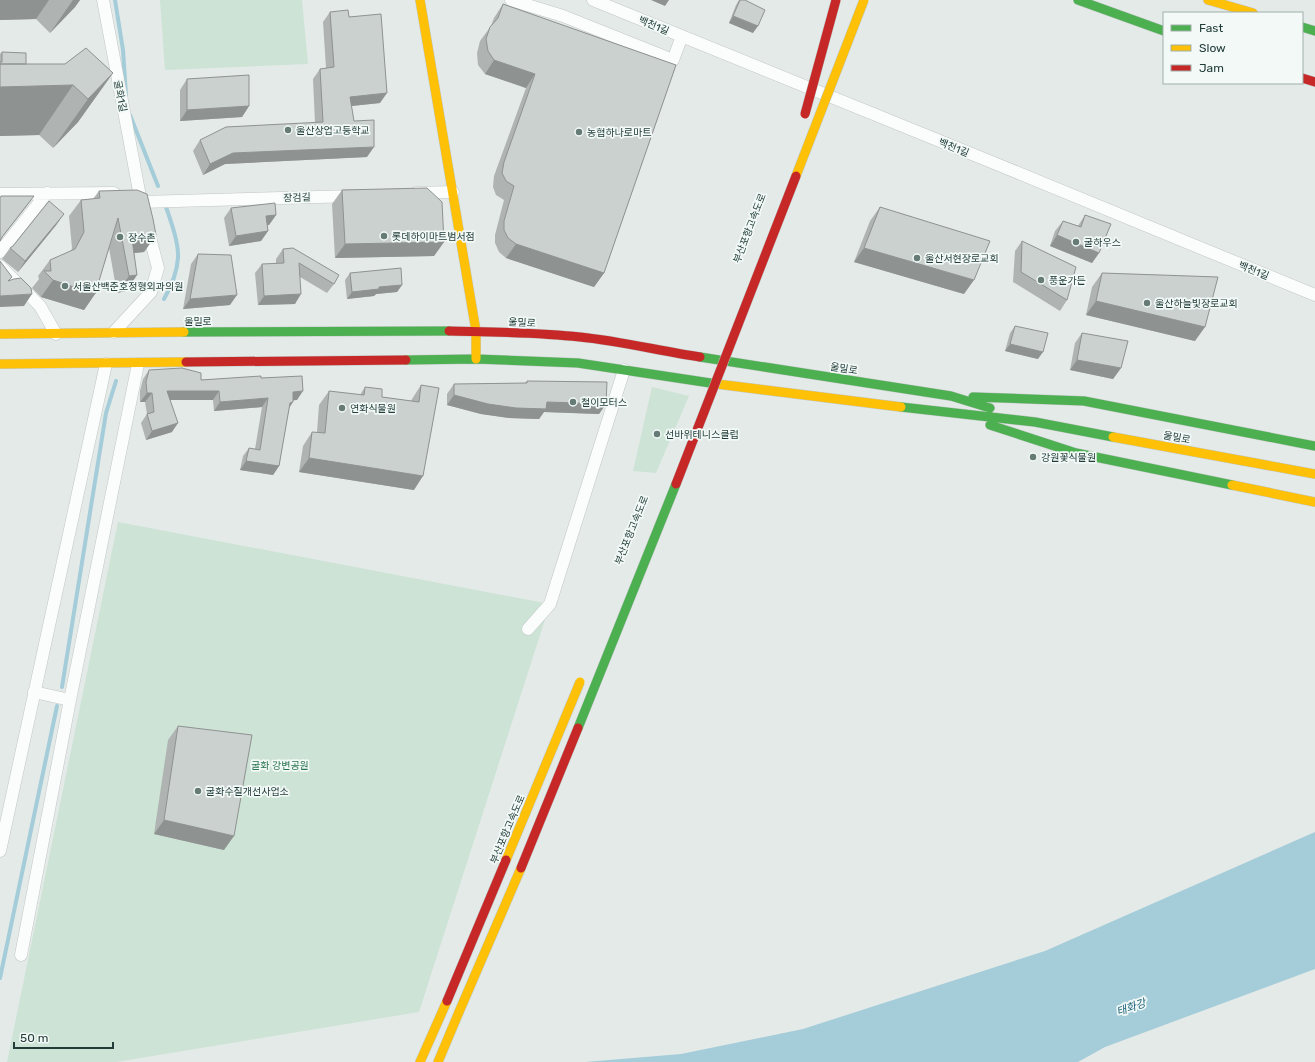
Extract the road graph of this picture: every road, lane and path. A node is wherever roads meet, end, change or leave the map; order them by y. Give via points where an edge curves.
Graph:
1 (103, 0) edge
2 (420, 0) edge
3 (512, 0) edge
4 (593, 0) edge
5 (836, 0) edge
6 (864, 0) edge
7 (1078, 0) edge
8 (1208, 0) edge
9 (1250, 12) edge
10 (840, 21) dead end
11 (1303, 27) edge
12 (1163, 31) edge
13 (1315, 31) edge
14 (682, 36) junction
15 (1303, 78) edge
16 (1315, 82) edge
17 (453, 192) junction
18 (47, 193) junction
19 (0, 194) edge
20 (405, 194) edge
21 (365, 195) edge
22 (140, 197) junction
23 (0, 252) edge
24 (0, 266) edge
25 (1315, 295) edge
26 (476, 331) junction
27 (114, 332) junction
28 (0, 334) edge
29 (56, 334) junction
30 (714, 348) dead end
31 (476, 359) junction
32 (0, 364) edge
33 (106, 364) junction
34 (138, 364) junction
35 (624, 370) junction
36 (697, 392) dead end
37 (951, 396) junction
38 (951, 412) junction
39 (1035, 422) junction
40 (1315, 446) edge
41 (1315, 474) edge
42 (1315, 502) edge
43 (528, 629) dead end
44 (585, 671) dead end
45 (34, 692) junction
46 (70, 700) junction
47 (0, 851) edge
48 (21, 955) dead end
49 (420, 1062) edge
50 (438, 1062) edge

1 - 22 street, 굴화1길
2 - 17 main road
3 - 14 street via 563,16 673,60
4 - 14 street, 백천1길
5 - 10 main road, bridge via 803,117
6 - 50 main road, bridge via 658,530 522,865
7 - 12 main road
8 - 9 main road
11 - 13 main road
14 - 25 street, 백천1길
15 - 16 main road
17 - 20 street
17 - 26 main road
18 - 19 street
18 - 22 street
18 - 23 street
21 - 22 street, 장검길
22 - 27 street, 굴화1길 via 158,268 151,292
24 - 29 street via 40,306
26 - 27 main road, 울밀로
26 - 31 main road
26 - 37 main road, 울밀로 via 579,337 632,344 692,356
27 - 29 main road, 울밀로
28 - 29 main road, 울밀로
30 - 36 main road
31 - 34 main road, 울밀로
31 - 35 main road, 울밀로 via 578,363
32 - 33 main road, 울밀로
33 - 34 main road, 울밀로
33 - 45 street
34 - 46 street
35 - 38 main road, 울밀로 via 839,400
35 - 43 street via 550,604
37 - 39 main road, 울밀로
37 - 40 main road via 1084,401
38 - 39 main road, 울밀로
38 - 42 main road via 1076,453
39 - 41 main road, 울밀로
44 - 49 main road, 부산포항고속도로, bridge
45 - 46 street
45 - 47 street
46 - 48 street

